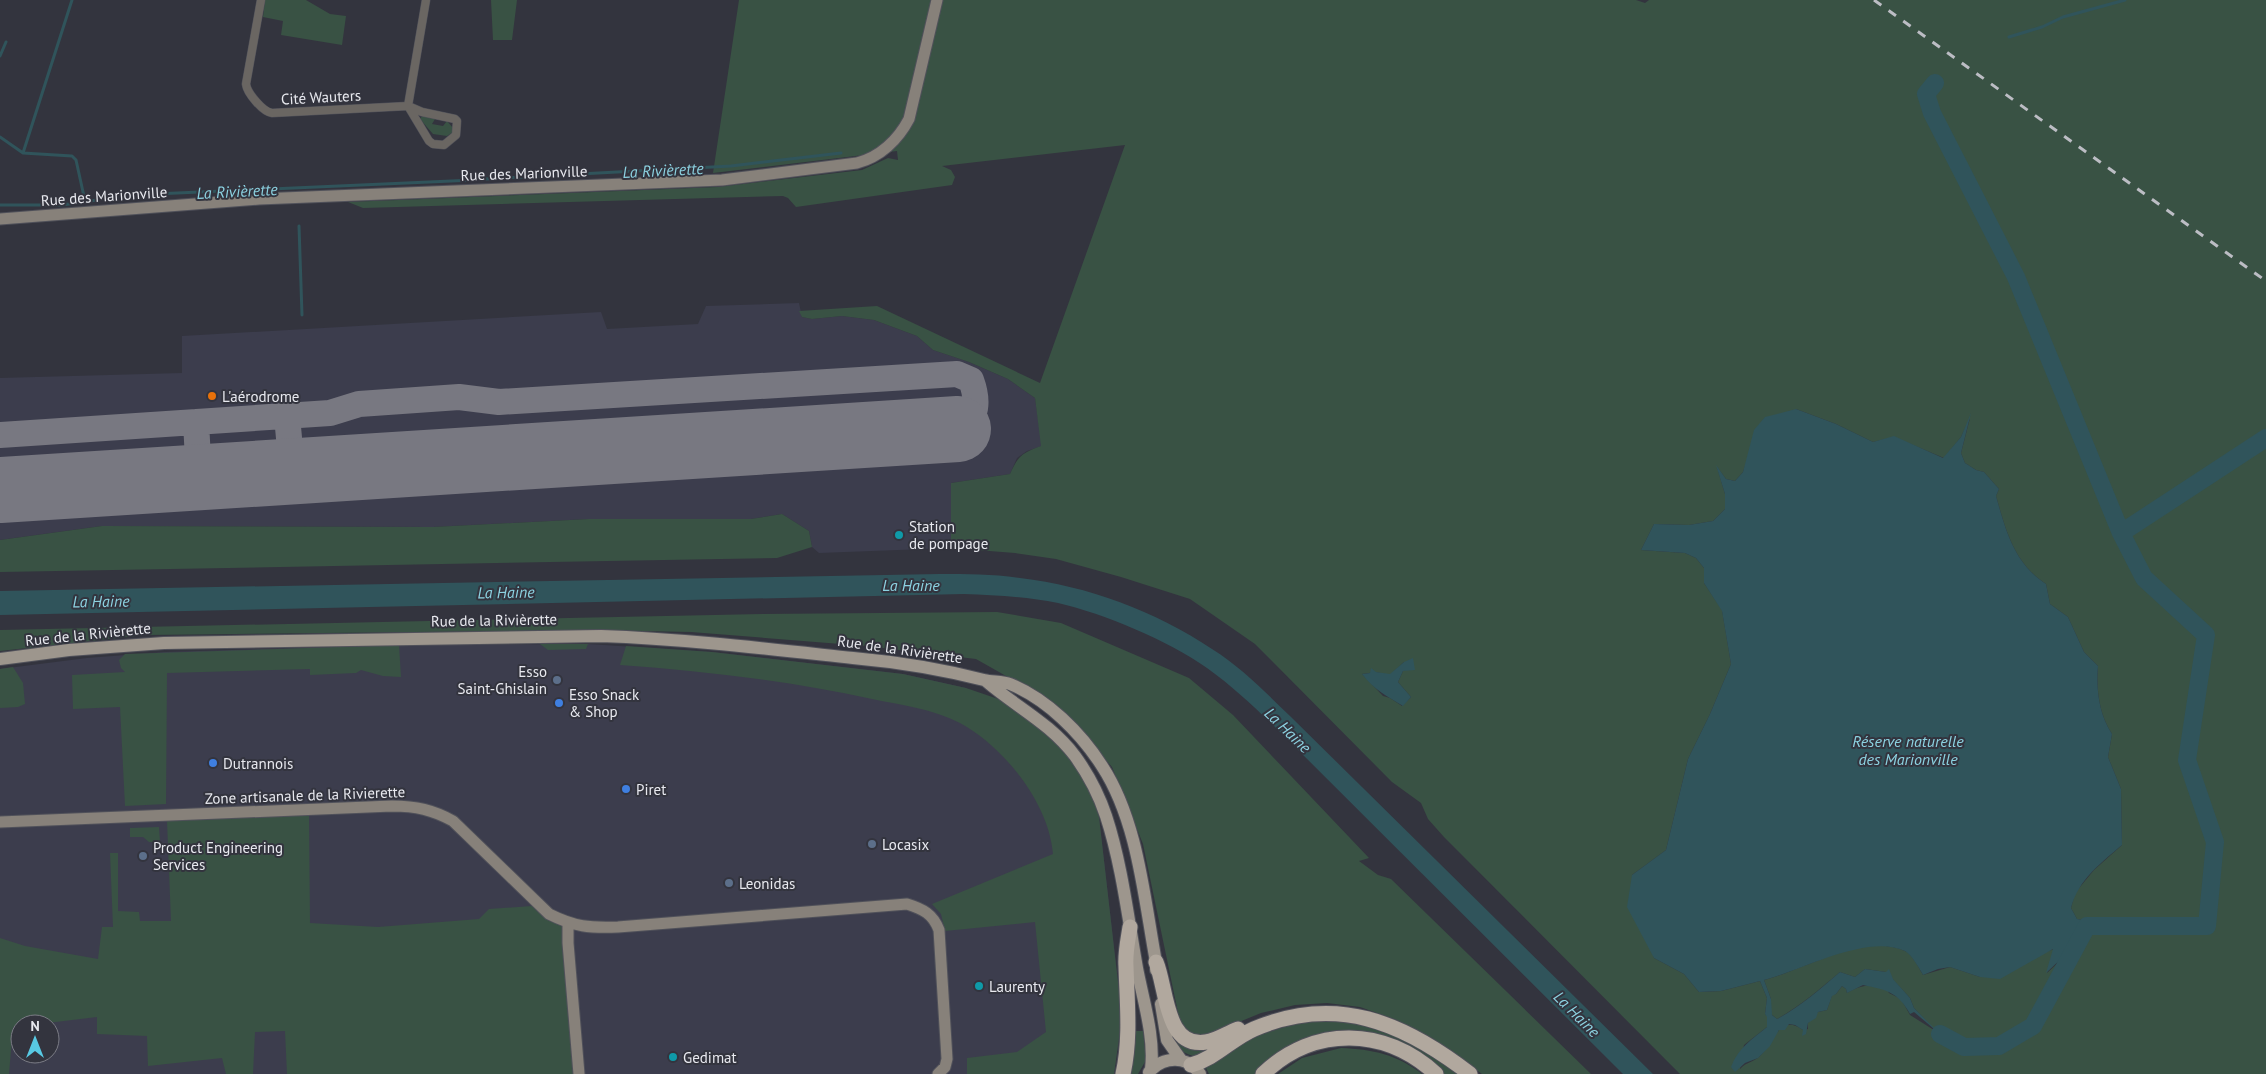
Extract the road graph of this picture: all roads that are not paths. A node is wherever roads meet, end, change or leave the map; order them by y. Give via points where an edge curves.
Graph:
1 (260, 0) edge
2 (426, 0) edge
3 (937, 0) edge
4 (408, 106) junction
5 (0, 219) edge
6 (0, 659) edge
7 (986, 681) junction
8 (0, 822) edge
9 (568, 924) junction
10 (1130, 927) junction
11 (1156, 962) junction
12 (1270, 1023) junction
13 (1191, 1066) edge
14 (1149, 1072) edge
15 (579, 1074) edge
16 (938, 1074) edge
17 (1123, 1074) edge
18 (1263, 1074) edge
19 (1436, 1074) edge
20 (1470, 1074) edge

1 - 4 street, Cité Wauters via 246,84 265,111
2 - 4 street
3 - 5 street, Rue des Marionville via 909,119 886,148 857,163 722,180 269,199
4 - 4 street, Cité Wauters via 455,119 456,135 444,145 433,144
6 - 7 main road, Rue de la Rivièrette via 164,643 601,636 679,640 876,660 937,668
7 - 10 main road via 1049,728 1084,770 1106,816
7 - 11 main road, Rue de la Rivièrette via 1008,684 1040,702 1074,731 1102,767 1121,803 1132,838
8 - 9 street, Zone artisanale de la Rivierette via 417,806 454,821 550,914
9 - 15 street
9 - 16 street, Zone artisanale de la Rivierette via 592,928 618,927 907,904 924,910 935,919 941,942 947,1059
10 - 14 main road via 1152,1045
10 - 17 highway via 1125,964 1128,1044
11 - 12 highway via 1173,1023 1186,1039 1208,1042 1236,1029
11 - 13 main road, Rue de la Rivièrette via 1167,1040
12 - 13 highway via 1240,1036 1210,1058
12 - 20 highway via 1325,1012 1362,1017 1413,1036
13 - 14 main road via 1166,1060
18 - 19 highway via 1301,1048 1325,1040 1346,1038 1378,1041 1399,1048

